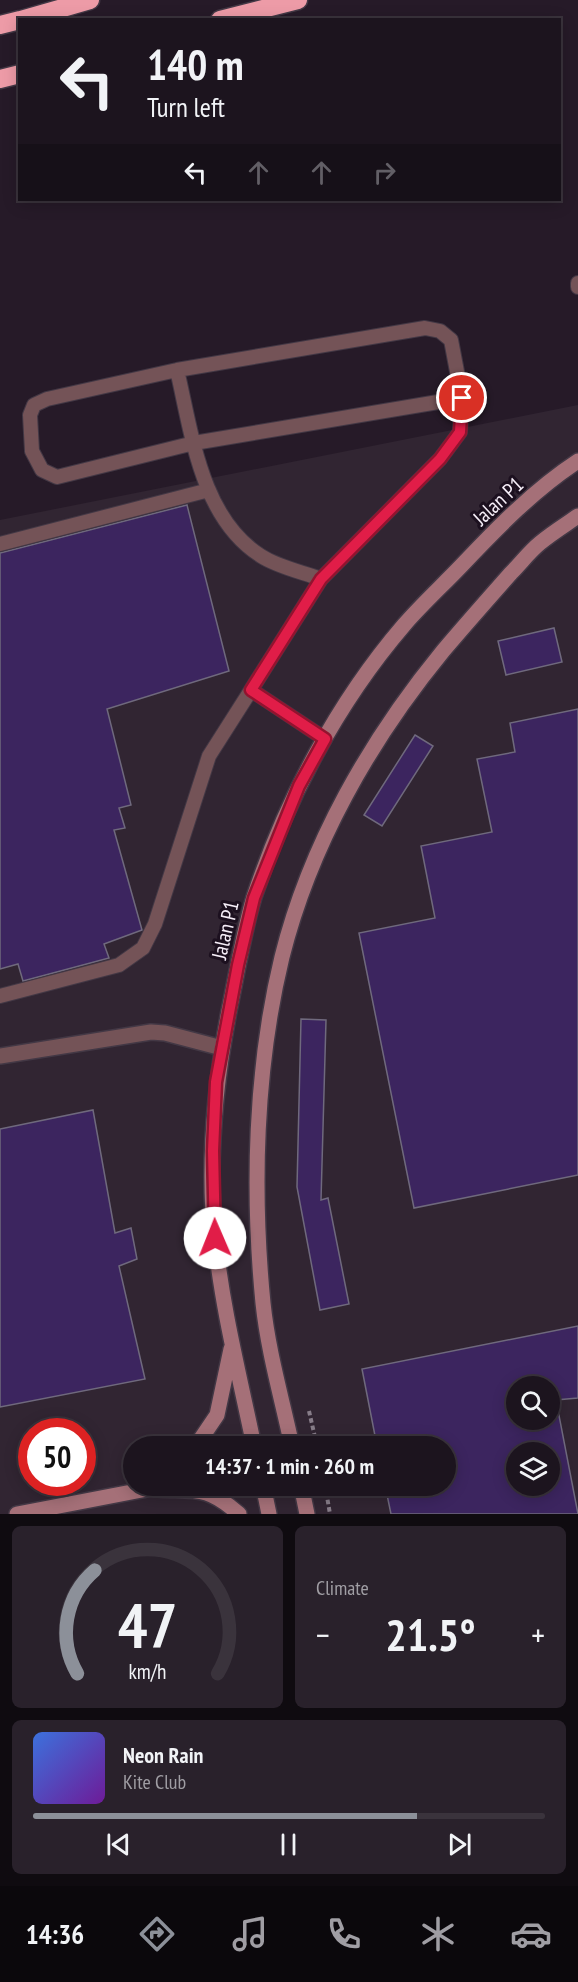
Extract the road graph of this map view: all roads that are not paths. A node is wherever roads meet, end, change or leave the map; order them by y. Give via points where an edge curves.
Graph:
1 (90, 0) edge
2 (298, 0) edge
3 (27, 18) edge
4 (228, 18) edge
5 (18, 20) edge
6 (0, 25) edge
7 (18, 74) edge
8 (0, 79) edge
9 (177, 370) junction
10 (462, 398) junction
11 (194, 443) junction
12 (578, 461) edge
13 (209, 490) junction
14 (578, 516) edge
15 (0, 544) edge
16 (321, 579) junction
17 (251, 690) junction
18 (325, 739) junction
19 (0, 996) edge
20 (222, 1048) junction
21 (0, 1056) edge
22 (233, 1343) junction
23 (203, 1436) edge
24 (252, 1436) edge
25 (290, 1436) edge
26 (123, 1493) edge
27 (215, 1496) edge
28 (265, 1496) edge
29 (303, 1496) edge
30 (17, 1514) edge
31 (239, 1514) edge
32 (269, 1514) edge
33 (307, 1514) edge

1 - 3 highway
2 - 4 highway
5 - 6 highway
7 - 8 highway
9 - 10 lane via 425,328 440,331 451,340
9 - 11 lane
9 - 11 lane via 34,405 30,415 32,451 42,470 57,477
10 - 11 lane
10 - 16 lane via 460,432 440,459
11 - 13 lane
12 - 18 main road, Jalan P1 via 479,548 404,625
13 - 15 lane
13 - 16 lane via 220,517 262,558
14 - 25 main road via 538,544 473,615 382,732 329,831 282,957 266,1047 258,1226 264,1306
16 - 17 lane
17 - 18 lane
17 - 19 lane via 209,756 155,924 143,948 119,965
18 - 20 main road, Jalan P1 via 299,786 254,898
20 - 21 street via 151,1032
20 - 22 main road, Jalan P1 via 214,1116 215,1238
22 - 23 main road via 217,1415
22 - 24 main road, Jalan P1
26 - 30 main road
27 - 31 main road
28 - 32 main road
29 - 33 main road

